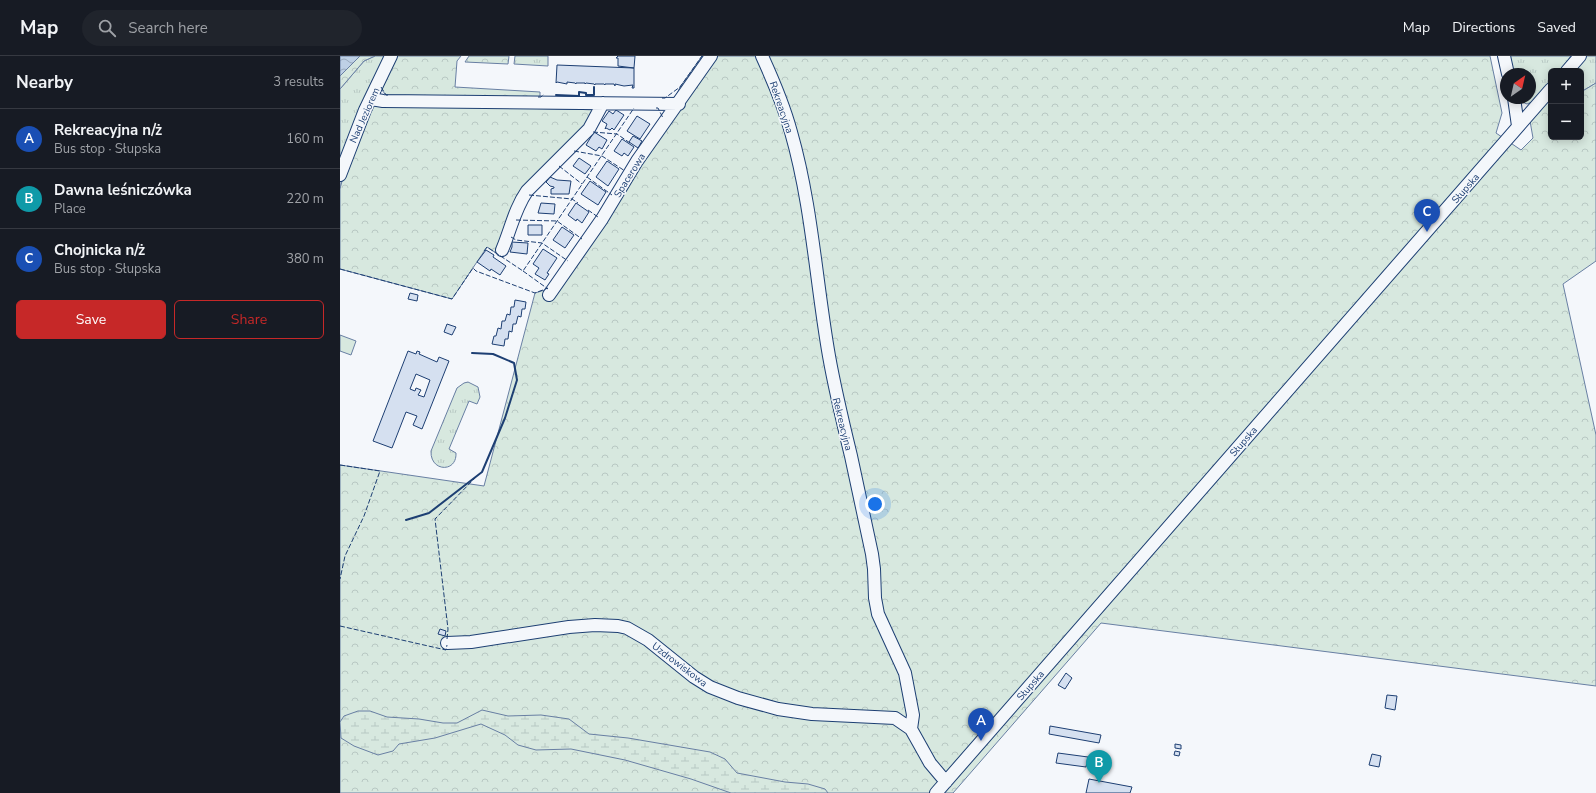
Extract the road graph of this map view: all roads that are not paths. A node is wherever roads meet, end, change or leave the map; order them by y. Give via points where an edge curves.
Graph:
1 (391, 56) edge
2 (711, 56) edge
3 (762, 56) edge
4 (1504, 56) edge
5 (1580, 56) edge
6 (1507, 68) edge
7 (1570, 68) edge
8 (1548, 92) edge
9 (371, 99) junction
10 (603, 103) junction
11 (679, 104) junction
12 (1515, 104) edge
13 (1518, 126) junction
14 (340, 175) edge
15 (502, 250) dead end
16 (549, 295) dead end
17 (447, 643) dead end
18 (911, 729) junction
19 (946, 782) junction
20 (936, 793) edge

1 - 9 street, Nad Jeziorem
2 - 11 street, Spacerowa
3 - 18 street, Rekreacyjna via 791,132 797,159 838,404 872,554 878,614 905,673 913,715
4 - 6 street
5 - 7 street
8 - 13 street, Słupska
9 - 10 street
9 - 14 street, Nad Jeziorem
10 - 11 street
10 - 15 street via 589,129 520,202
11 - 16 street, Spacerowa via 637,161 602,219
12 - 13 street
13 - 19 street, Słupska
17 - 18 street, Uzdrowiskowa via 471,642 570,626 618,626 648,640 710,687 738,698 778,709 812,714 895,718
18 - 19 street via 928,759
19 - 20 street, Słupska

